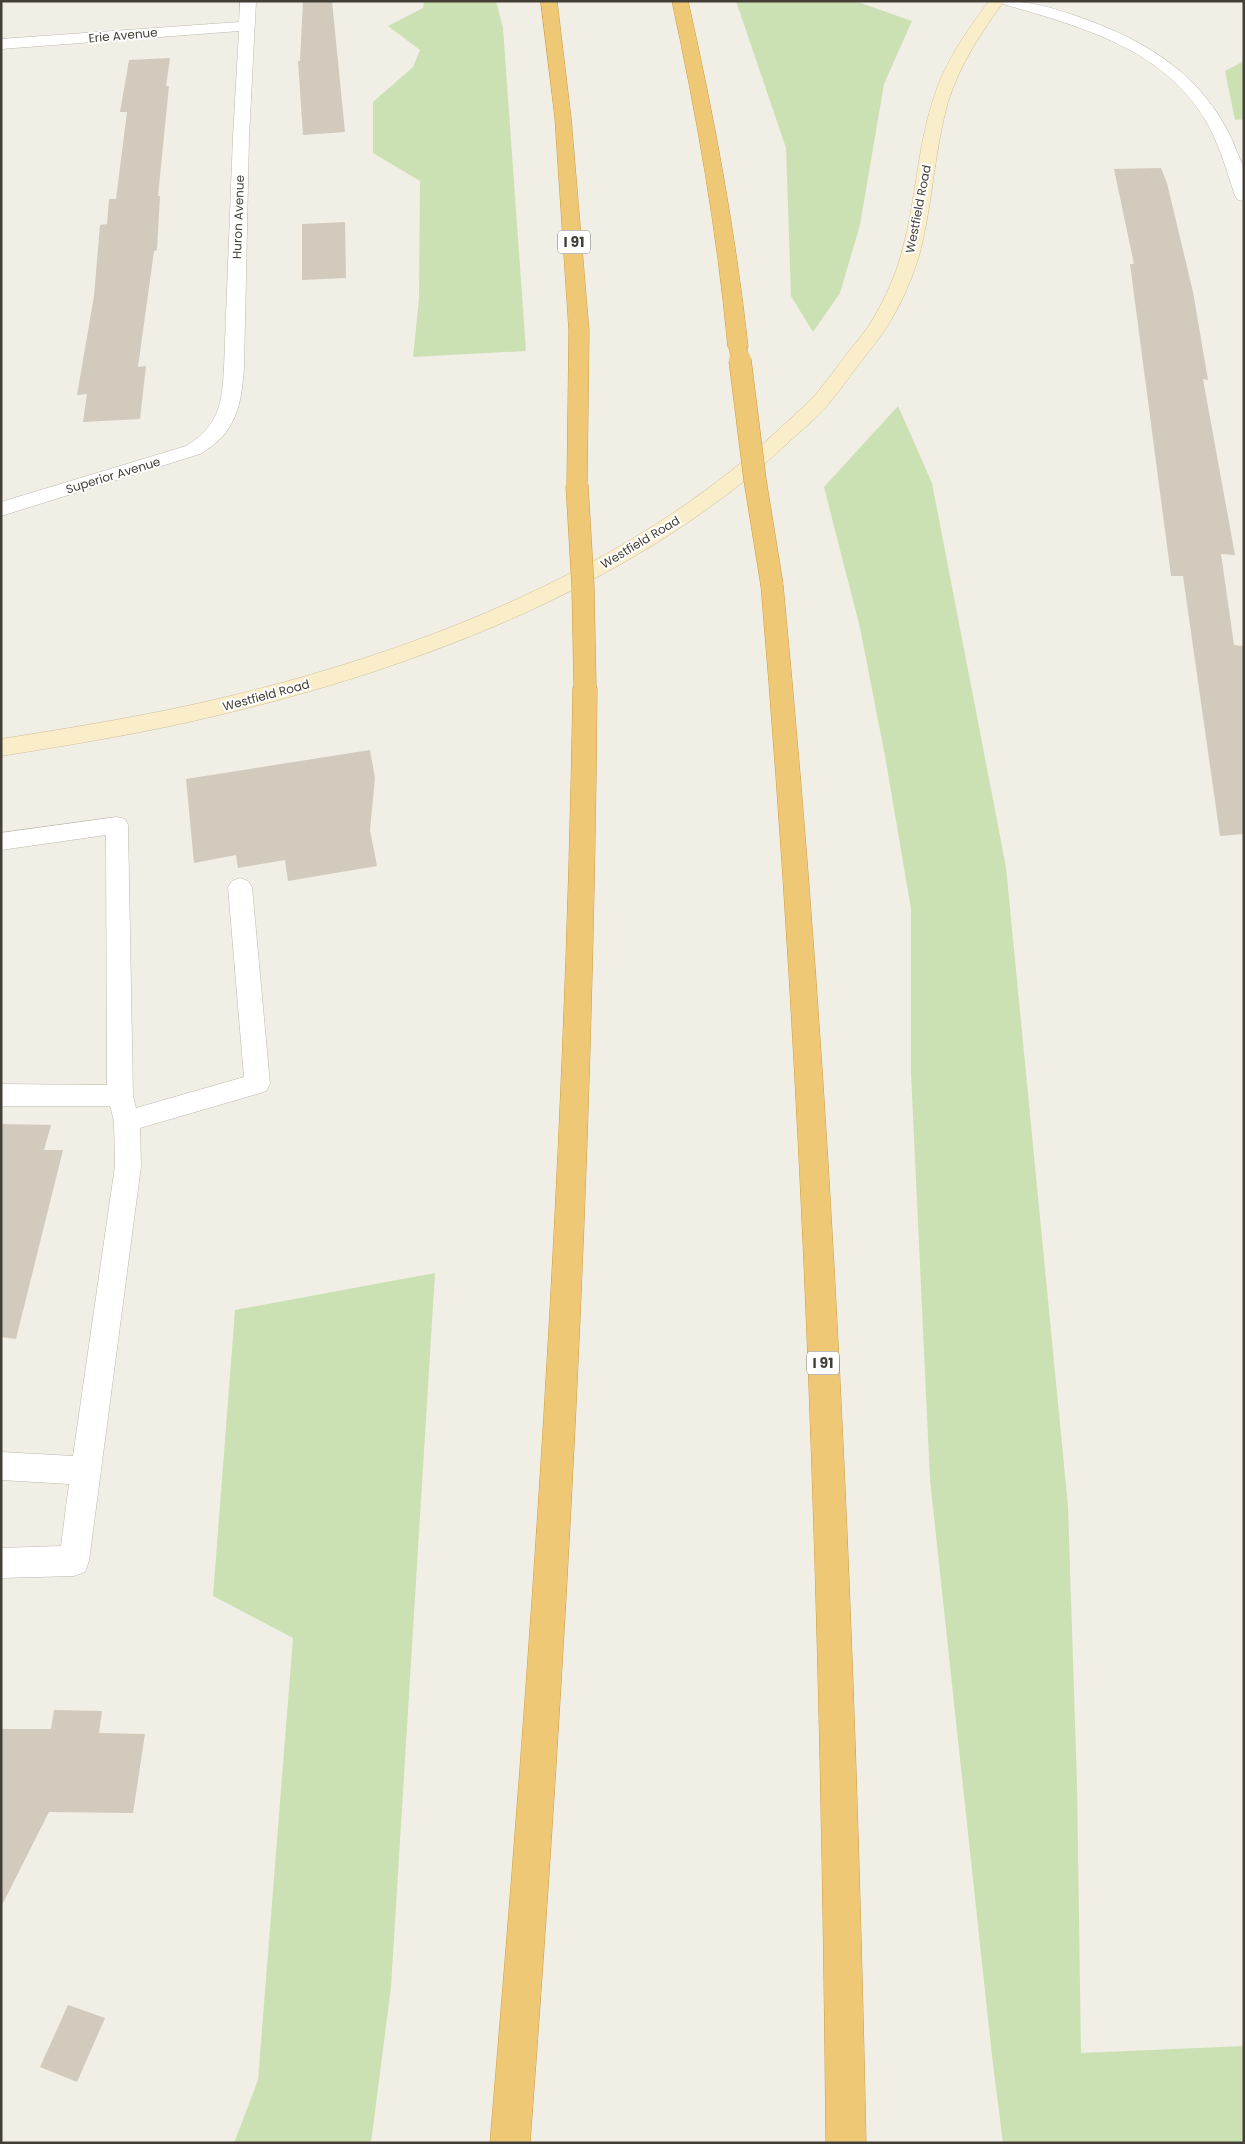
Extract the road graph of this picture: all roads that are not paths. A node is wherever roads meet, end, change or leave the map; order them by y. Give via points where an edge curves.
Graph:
1 (248, 1) edge
2 (549, 1) edge
3 (680, 1) edge
4 (997, 1) edge
5 (1008, 1) edge
6 (245, 26) junction
7 (1, 44) edge
8 (1244, 196) edge
9 (220, 430) joint
10 (1, 509) edge
11 (1, 748) edge
12 (1, 842) edge
13 (240, 887) dead end
14 (1, 1095) edge
15 (120, 1096) junction
16 (127, 1121) junction
17 (1, 1466) edge
18 (85, 1471) junction
19 (1, 1563) edge
20 (510, 2143) edge
21 (846, 2143) edge

1 - 6 street, Huron Avenue
2 - 20 highway, I 91, bridge via 563,118 579,331 577,484 585,688 579,988 567,1286 544,1682
3 - 21 highway, I 91, bridge via 704,116 732,281 755,480 772,585 790,788 820,1271 833,1605
4 - 11 main road, Westfield Road via 948,80 939,106 913,244 899,287 877,328 802,421 710,497 648,539 575,579 450,637 379,663 228,706
5 - 8 street via 1100,29 1165,64 1193,90 1215,122
6 - 7 street, Erie Avenue
6 - 9 street, Huron Avenue via 234,376 228,411
9 - 10 street, Superior Avenue via 193,450
12 - 15 lane via 117,825
13 - 16 lane via 257,1084
14 - 15 lane
15 - 16 lane
16 - 18 lane via 128,1166
17 - 18 lane
18 - 19 lane via 74,1561

